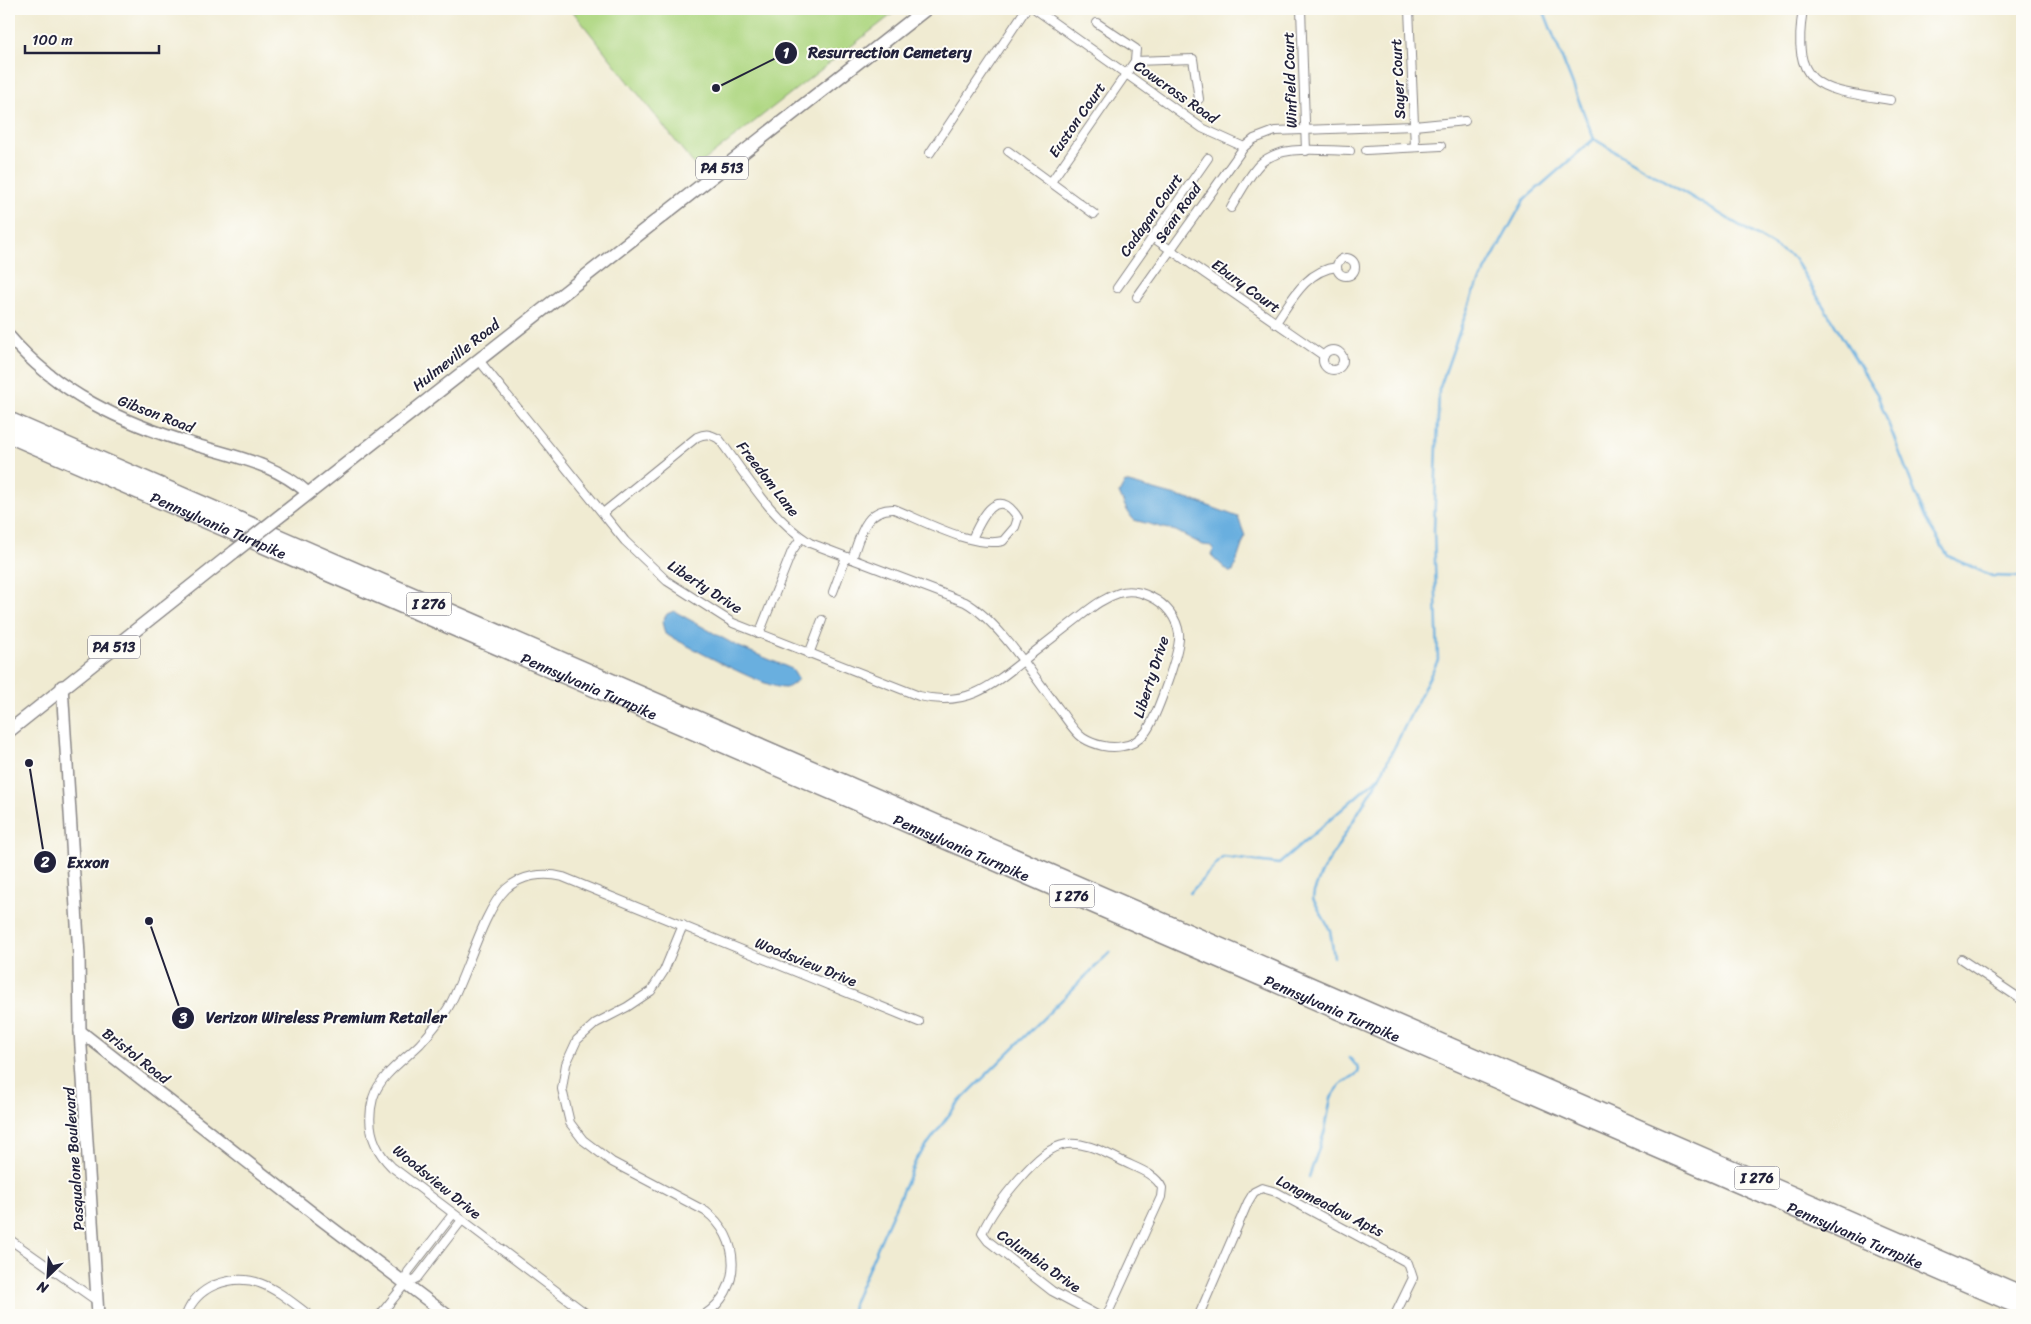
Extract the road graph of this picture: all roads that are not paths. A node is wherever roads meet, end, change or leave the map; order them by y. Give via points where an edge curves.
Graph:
1 (926, 9) edge
2 (1026, 9) edge
3 (1034, 9) edge
4 (1302, 9) edge
5 (1409, 9) edge
6 (1803, 9) edge
7 (1097, 23) dead end
8 (1135, 61) junction
9 (1126, 74) junction
10 (1199, 99) dead end
11 (1890, 100) dead end
12 (1465, 122) dead end
13 (1414, 126) junction
14 (1304, 129) junction
15 (1441, 146) dead end
16 (1244, 147) junction
17 (1415, 147) junction
18 (1366, 150) dead end
19 (1008, 151) dead end
20 (1306, 151) junction
21 (1350, 151) dead end
22 (930, 153) dead end
23 (1208, 158) dead end
24 (1051, 182) junction
25 (1231, 208) dead end
26 (1094, 214) dead end
27 (1152, 237) junction
28 (1170, 249) junction
29 (1337, 267) dead end
30 (1117, 288) dead end
31 (1137, 297) dead end
32 (1275, 324) junction
33 (9, 336) edge
34 (1324, 356) dead end
35 (478, 359) junction
36 (9, 420) edge
37 (9, 435) edge
38 (308, 493) junction
39 (602, 513) junction
40 (801, 538) junction
41 (972, 539) junction
42 (849, 558) junction
43 (833, 592) dead end
44 (822, 620) dead end
45 (759, 634) junction
46 (809, 654) junction
47 (1022, 662) junction
48 (62, 686) junction
49 (9, 730) edge
50 (683, 925) junction
51 (1961, 959) dead end
52 (2022, 1000) edge
53 (919, 1022) dead end
54 (80, 1031) junction
55 (453, 1214) junction
56 (462, 1220) junction
57 (9, 1239) edge
58 (405, 1284) junction
59 (2022, 1294) edge
60 (97, 1301) junction
61 (2022, 1308) edge
62 (98, 1315) edge
63 (186, 1315) edge
64 (309, 1315) edge
65 (380, 1315) edge
66 (447, 1315) edge
67 (588, 1315) edge
68 (704, 1315) edge
69 (1097, 1315) edge
70 (1107, 1315) edge
71 (1199, 1315) edge
72 (1396, 1315) edge

1 - 35 main road, Hulmeville Road / PA 513
2 - 22 street
3 - 9 street, Cowcross Road
4 - 14 street, Winfield Court
5 - 13 street, Sayer Court
6 - 11 street via 1799,54 1812,78 1831,90
7 - 8 street via 1136,49
8 - 9 street, Euston Court
8 - 10 street via 1193,59
9 - 16 street, Cowcross Road via 1202,128
9 - 24 street, Euston Court
12 - 13 street
13 - 14 street
13 - 17 street, Sayer Court
14 - 16 street via 1266,133
14 - 20 street, Winfield Court
15 - 17 street
16 - 28 street, Sean Road
17 - 18 street
19 - 24 street
20 - 21 street
20 - 25 street via 1284,152 1260,164
23 - 27 street, Cadagan Court
24 - 26 street
27 - 28 street, Ebury Court
27 - 30 street, Cadagan Court
28 - 31 street, Sean Road
28 - 32 street, Ebury Court
29 - 32 street via 1327,268 1314,276 1296,293
32 - 34 street, Ebury Court
33 - 38 main road, Gibson Road via 48,375 91,403 161,434 274,468
35 - 38 main road, Hulmeville Road / PA 513
35 - 39 street, Liberty Drive
36 - 59 highway, Pennsylvania Turnpike / I 276
37 - 61 highway, Pennsylvania Turnpike / I 276
38 - 48 main road, Hulmeville Road / PA 513, bridge
39 - 40 street, Freedom Lane via 705,434 719,439 779,519
39 - 45 street, Liberty Drive via 625,541 667,581 714,612
40 - 42 street, Freedom Lane
40 - 45 street via 792,551
41 - 41 street via 990,507 1008,507 1018,518 1003,541
41 - 42 street via 894,509 884,509 868,520
42 - 43 street
42 - 47 street, Freedom Lane via 966,602 979,610
44 - 46 street
45 - 46 street, Liberty Drive
46 - 47 street, Liberty Drive via 935,700 960,697 988,688
47 - 47 street, Liberty Drive via 1081,736 1100,745 1124,746 1135,743 1146,733 1154,718 1180,636 1176,622 1160,601 1140,592 1120,592 1102,600
48 - 49 main road, Hulmeville Road / PA 513
48 - 54 main road, Bristol Road via 79,955
50 - 53 street, Woodsview Drive
50 - 55 street, Woodsview Drive via 554,874 546,873 515,882 499,897 448,1008 420,1044 381,1083 370,1112 373,1140 381,1155
50 - 68 street via 664,971 651,991 596,1023 577,1040 566,1064 562,1089 570,1123 583,1140 612,1162 705,1211 723,1229 733,1255 732,1277 725,1295
51 - 52 street
54 - 58 main road, Bristol Road
54 - 60 main road, Pasqualone Boulevard
55 - 56 street, Woodsview Drive
55 - 58 street via 408,1272
56 - 58 street via 417,1278
56 - 67 street, Woodsview Drive
57 - 60 street
58 - 65 street
58 - 66 main road, Bristol Road
60 - 62 main road, Pasqualone Boulevard
63 - 64 street via 206,1288 237,1279 265,1284
69 - 70 street, Columbia Drive via 1052,1290 982,1233 996,1208 1035,1160 1062,1145 1085,1144 1097,1148 1156,1178 1162,1188 1161,1198
71 - 72 street, Longmeadow Apts via 1248,1202 1254,1192 1262,1188 1276,1192 1408,1263 1413,1278

